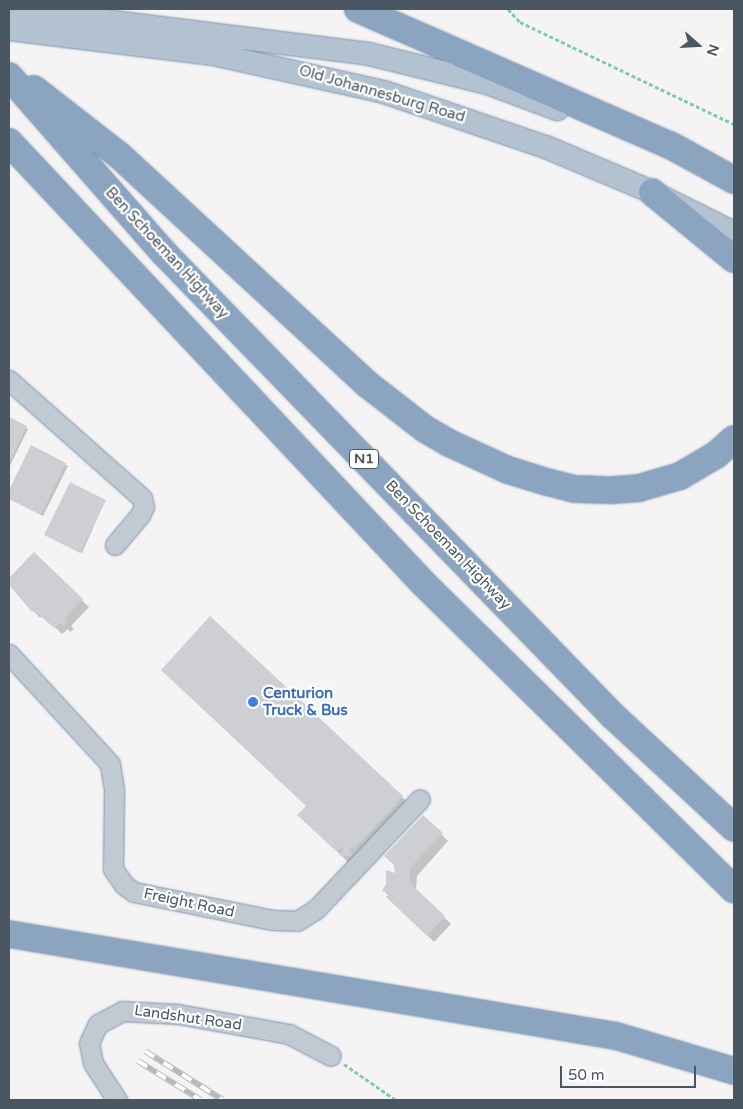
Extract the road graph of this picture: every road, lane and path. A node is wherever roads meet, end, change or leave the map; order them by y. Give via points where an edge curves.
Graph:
1 (9, 9) edge
2 (358, 9) edge
3 (508, 9) edge
4 (9, 28) edge
5 (9, 71) edge
6 (9, 76) edge
7 (734, 124) edge
8 (9, 142) edge
9 (734, 180) edge
10 (734, 188) edge
11 (652, 192) junction
12 (734, 233) edge
13 (734, 259) edge
14 (9, 380) edge
15 (734, 439) edge
16 (115, 544) dead end
17 (9, 654) edge
18 (420, 799) dead end
19 (734, 828) edge
20 (734, 890) edge
21 (9, 934) edge
22 (331, 1056) joint
23 (734, 1071) edge
24 (117, 1100) edge
25 (396, 1100) edge

1 - 10 main road, Old Johannesburg Road via 369,54 437,70 541,102
2 - 9 highway via 670,145
3 - 7 path via 520,22
4 - 11 main road, Old Johannesburg Road via 249,60 384,92 546,147
5 - 15 highway via 120,156 367,384 418,424 449,443 508,470 547,482 575,489 613,490 639,488 680,476 716,456
6 - 19 highway, Ben Schoeman Highway / N1 via 164,253 612,715
8 - 20 highway, N1 via 422,582
11 - 12 main road, Old Johannesburg Road
11 - 13 highway
14 - 16 street via 142,498 144,507 140,515
17 - 18 street, Freight Road via 110,764 114,790 113,869 120,881 134,892 272,920 297,921 316,909
21 - 23 highway via 616,1036
22 - 24 street, Landshut Road via 289,1034 178,1014 122,1011 98,1024 90,1043 93,1063
22 - 25 path

